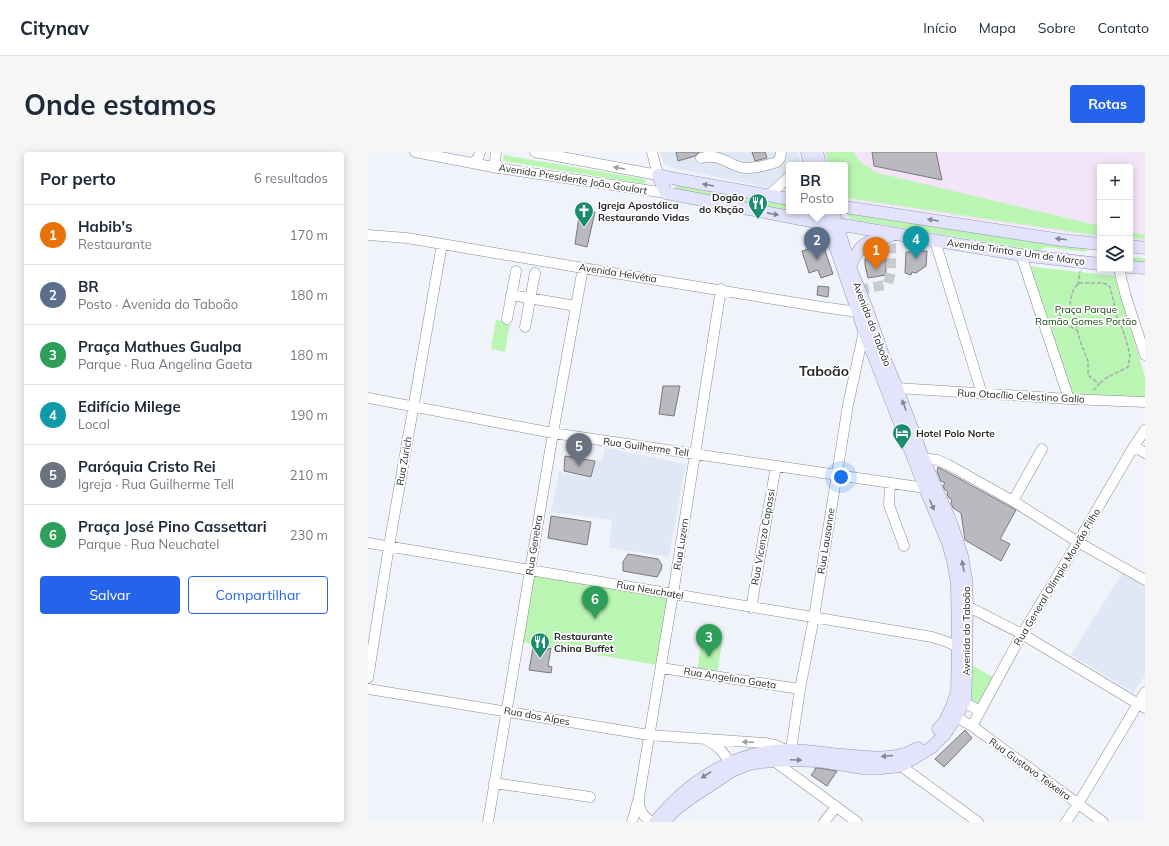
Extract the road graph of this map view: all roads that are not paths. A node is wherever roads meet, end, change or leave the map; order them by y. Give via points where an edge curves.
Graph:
1 (415, 152) edge
2 (480, 152) edge
3 (496, 152) edge
4 (535, 152) edge
5 (652, 152) edge
6 (780, 152) edge
7 (701, 158) dead end
8 (472, 163) junction
9 (498, 168) junction
10 (658, 175) junction
11 (786, 180) edge
12 (666, 193) junction
13 (786, 194) edge
14 (772, 196) junction
15 (786, 198) edge
16 (848, 207) edge
17 (824, 214) edge
18 (833, 214) edge
19 (832, 224) junction
20 (368, 235) edge
21 (897, 235) junction
22 (935, 241) junction
23 (1095, 243) edge
24 (442, 244) junction
25 (1133, 246) edge
26 (1145, 248) edge
27 (1133, 253) edge
28 (1145, 253) edge
29 (1021, 255) junction
30 (1037, 257) junction
31 (1097, 264) edge
32 (850, 267) junction
33 (1133, 267) edge
34 (583, 268) junction
35 (1145, 268) edge
36 (516, 271) dead end
37 (1120, 272) edge
38 (535, 273) dead end
39 (721, 289) junction
40 (511, 295) junction
41 (529, 298) junction
42 (576, 306) junction
43 (863, 310) junction
44 (507, 319) dead end
45 (525, 327) dead end
46 (864, 332) junction
47 (1145, 355) edge
48 (898, 388) junction
49 (982, 394) junction
50 (368, 398) edge
51 (1069, 399) junction
52 (1145, 402) edge
53 (414, 406) junction
54 (1145, 430) edge
55 (553, 433) junction
56 (1134, 446) junction
57 (1042, 449) dead end
58 (1145, 453) edge
59 (695, 454) junction
60 (923, 458) junction
61 (776, 466) junction
62 (837, 475) junction
63 (890, 483) junction
64 (925, 488) junction
65 (1013, 500) junction
66 (1078, 542) junction
67 (368, 543) edge
68 (389, 546) junction
69 (904, 546) dead end
70 (530, 570) junction
71 (1145, 580) edge
72 (673, 594) junction
73 (962, 603) junction
74 (751, 608) junction
75 (814, 617) junction
76 (958, 631) junction
77 (1022, 634) junction
78 (932, 637) junction
79 (958, 648) junction
80 (661, 668) junction
81 (368, 678) edge
82 (368, 689) edge
83 (800, 689) junction
84 (1145, 692) edge
85 (963, 702) junction
86 (1141, 706) edge
87 (506, 711) junction
88 (980, 711) junction
89 (956, 717) junction
90 (972, 726) junction
91 (649, 735) junction
92 (707, 740) junction
93 (788, 750) junction
94 (774, 760) junction
95 (729, 763) junction
96 (901, 766) junction
97 (494, 783) junction
98 (590, 797) dead end
99 (639, 798) junction
100 (1078, 804) junction
101 (836, 807) junction
102 (488, 822) edge
103 (632, 822) edge
104 (654, 822) edge
105 (664, 822) edge
106 (824, 822) edge
107 (857, 822) edge
108 (978, 822) edge
109 (1066, 822) edge
110 (1103, 822) edge

1 - 8 street, Avenida Presidente João Goulart
2 - 8 street
3 - 9 street via 495,161
10 -> 4 street, Avenida Presidente João Goulart
5 - 10 street
6 - 7 street via 777,162 748,168 717,157
8 - 9 street, Avenida Presidente João Goulart
9 - 12 street, Avenida Presidente João Goulart
10 - 12 main road
14 -> 10 main road, Avenida Presidente João Goulart
11 - 14 street
12 -> 19 main road, Avenida Presidente João Goulart
13 - 14 main road
14 - 15 main road, Avenida Presidente João Goulart
23 -> 16 main road, Avenida Trinta e Um de Março
17 - 19 main road, Avenida do Taboão
18 - 19 main road, Avenida do Taboão
19 - 21 main road, Avenida Trinta e Um de Março
19 - 32 main road, Avenida do Taboão
19 - 43 main road, Avenida do Taboão
20 - 24 street, Avenida Helvétia
21 - 22 main road, Avenida Trinta e Um de Março
21 - 32 main road via 867,242 854,256
22 - 29 main road, Avenida Trinta e Um de Março
22 - 49 street
23 - 30 main road via 1084,256
24 - 34 street, Avenida Helvétia
24 - 53 street, Rua Zurich
25 - 26 main road
27 - 28 main road
29 - 30 main road, Avenida Trinta e Um de Março
29 - 51 street
30 - 31 main road, Avenida Trinta e Um de Março
32 - 43 main road, Avenida do Taboão
33 - 35 main road
34 - 39 street, Avenida Helvétia
34 - 42 street, Rua Genebra
36 - 40 street
37 - 47 street
38 - 41 street
39 - 43 street, Avenida Helvétia via 822,307
39 - 59 street, Rua Luzern
40 - 41 street
40 - 44 street
41 - 42 street
41 - 45 street
42 - 55 street, Rua Genebra
43 - 46 main road, Avenida do Taboão
43 - 48 main road, Avenida do Taboão
46 - 62 street, Rua Lausanne via 850,390
46 - 64 main road, Avenida do Taboão
48 - 49 street, Rua Otacílio Celestino Gallo
60 -> 48 main road, Avenida do Taboão
49 - 51 street, Rua Otacílio Celestino Gallo
50 - 53 street, Rua Guilherme Tell
51 - 52 street, Rua Otacílio Celestino Gallo
53 - 55 street, Rua Guilherme Tell
53 - 68 street, Rua Zurich
54 - 56 street, Rua General Olímpio Mourão Filho
55 - 59 street, Rua Guilherme Tell
55 - 70 street, Rua Genebra
56 - 58 street
56 - 66 street, Rua General Olímpio Mourão Filho
57 - 65 street
59 - 61 street, Rua Guilherme Tell
59 - 72 street, Rua Luzern
60 - 65 street via 947,464
73 -> 60 main road, Avenida do Taboão via 966,579 962,556 952,525
61 - 62 street, Rua Guilherme Tell
61 - 74 street, Rua Vicenzo Capassi
62 - 63 street, Rua Guilherme Tell
62 - 75 street, Rua Lausanne
63 - 64 street, Rua Guilherme Tell
63 - 69 street via 889,505
64 -> 73 main road, Avenida do Taboão via 948,543
65 - 66 street
66 - 71 street
66 - 77 street, Rua General Olímpio Mourão Filho
67 - 68 street, Rua Neuchatel
68 - 70 street, Rua Neuchatel
68 - 81 street, Rua Zurich
70 - 72 street, Rua Neuchatel
70 - 87 street, Rua Genebra
72 - 74 street, Rua Neuchatel
72 - 80 street, Rua Luzern
73 - 76 main road, Avenida do Taboão
73 - 77 street
73 - 85 main road, Avenida do Taboão via 966,674
74 - 75 street, Rua Neuchatel
75 - 78 street, Rua Neuchatel
75 - 83 street, Rua Lausanne
76 - 78 street, Rua Neuchatel
76 - 79 main road, Avenida do Taboão
77 - 86 street
77 - 88 street, Rua General Olímpio Mourão Filho
78 - 79 street, Rua Neuchatel
79 -> 93 main road, Avenida do Taboão via 957,691 952,706 945,721 933,736 919,747 890,757
80 - 83 street, Rua Angelina Gaeta
80 - 91 street, Rua Luzern
82 - 87 street, Rua dos Alpes
83 - 93 street, Rua Lausanne
84 - 86 street
85 - 88 street
85 - 89 main road, Avenida do Taboão
86 - 100 street
87 - 91 street, Rua dos Alpes
87 - 97 street, Rua Genebra
88 - 90 street, Rua General Olímpio Mourão Filho
89 - 90 street, Rua Gustavo Teixeira
89 - 96 main road, Avenida do Taboão via 945,734 932,747
90 - 100 street, Rua Gustavo Teixeira
91 - 92 street, Rua dos Alpes
91 - 99 street, Rua Luzern
93 -> 92 street, Rua dos Alpes via 766,743
92 - 95 street via 721,750
93 - 95 main road, Avenida do Taboão via 755,754
94 -> 96 main road, Avenida do Taboão via 819,761 863,768
94 - 101 street
94 - 105 main road, Avenida do Taboão via 749,764 732,771 675,810
95 -> 104 main road, Avenida do Taboão via 685,790
96 - 108 street
97 - 98 street
97 - 102 street, Rua Genebra
99 - 103 street, Rua Luzern
99 - 104 street, Rua Luzern via 644,816
100 - 109 street
100 - 110 street, Rua Gustavo Teixeira
101 - 106 street
101 - 107 street

